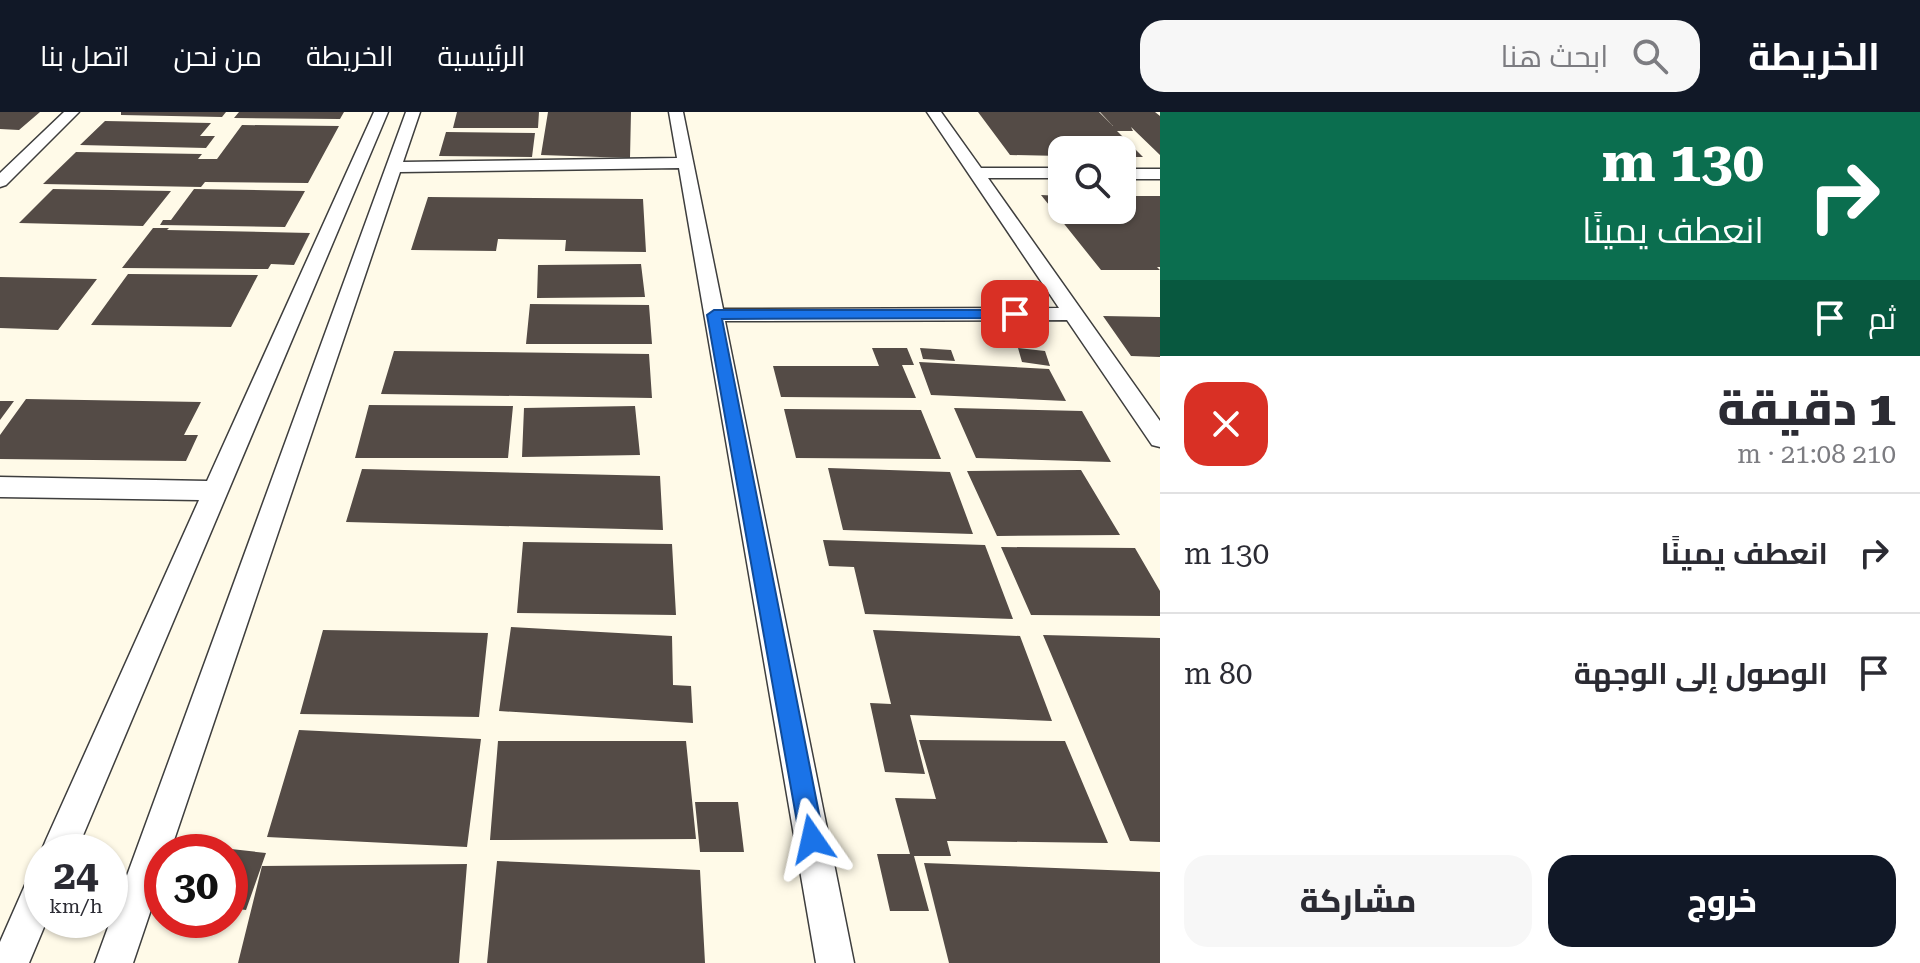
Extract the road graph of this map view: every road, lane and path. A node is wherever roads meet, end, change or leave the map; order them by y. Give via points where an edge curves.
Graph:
1 (72, 112) edge
2 (381, 112) edge
3 (413, 112) edge
4 (676, 112) edge
5 (934, 112) edge
6 (686, 163) junction
7 (395, 167) junction
8 (977, 173) junction
9 (1048, 173) edge
10 (1136, 174) edge
11 (1160, 174) edge
12 (0, 182) edge
13 (1076, 314) junction
14 (714, 315) junction
15 (1160, 439) edge
16 (0, 487) edge
17 (215, 491) junction
18 (66, 834) edge
19 (24, 931) edge
20 (10, 963) edge
21 (114, 963) edge
22 (835, 963) edge

1 - 12 street via 24,152
2 - 17 street
3 - 7 street
4 - 6 street
5 - 8 street
6 - 7 street
6 - 14 street
7 - 21 street
8 - 9 street
8 - 13 street
10 - 11 street
13 - 14 street
13 - 15 street
14 - 22 street
16 - 17 street
17 - 18 street
19 - 20 street

